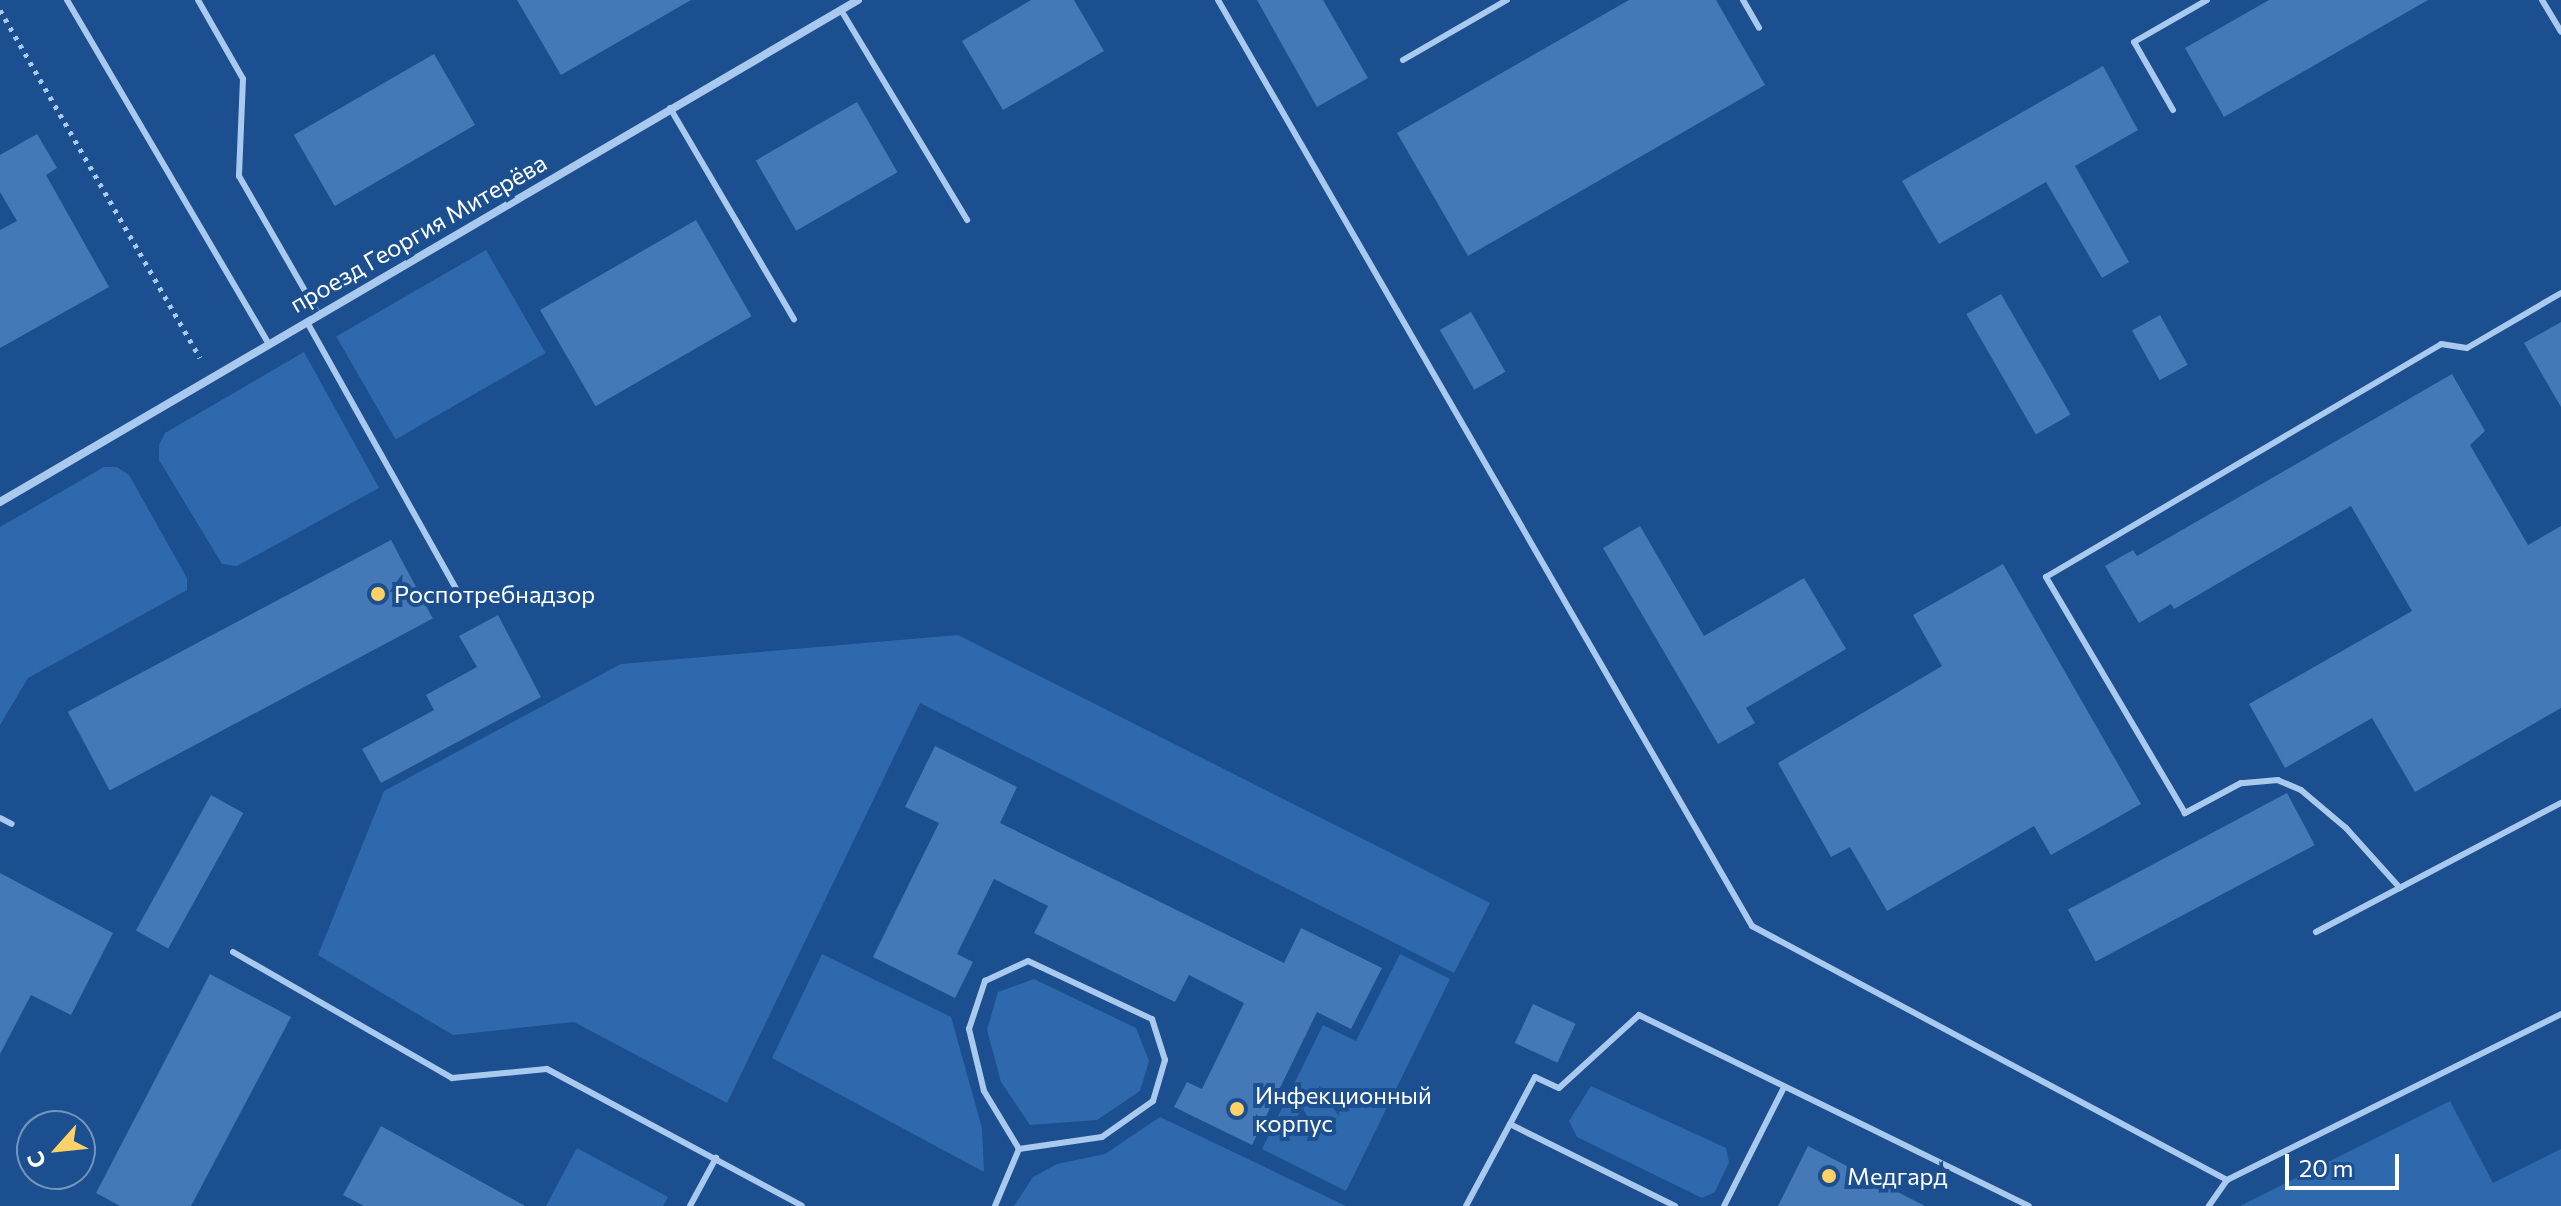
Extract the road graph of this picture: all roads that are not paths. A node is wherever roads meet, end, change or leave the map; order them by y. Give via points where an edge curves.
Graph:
1 (67, 0) edge
2 (198, 0) edge
3 (836, 0) edge
4 (858, 0) edge
5 (1218, 0) edge
6 (1507, 0) edge
7 (1743, 0) edge
8 (2207, 0) edge
9 (2542, 0) edge
10 (841, 10) junction
11 (1759, 28) dead end
12 (2561, 32) edge
13 (1403, 60) dead end
14 (670, 108) junction
15 (2173, 110) dead end
16 (967, 220) dead end
17 (2561, 293) edge
18 (319, 315) junction
19 (794, 319) dead end
20 (307, 322) junction
21 (269, 344) junction
22 (0, 502) edge
23 (457, 590) dead end
24 (2561, 803) edge
25 (0, 818) edge
26 (12, 824) dead end
27 (2400, 888) junction
28 (2316, 932) dead end
29 (233, 952) dead end
30 (2561, 1014) edge
31 (1784, 1087) junction
32 (1510, 1124) junction
33 (1019, 1149) junction
34 (716, 1158) junction
35 (2227, 1180) junction
36 (690, 1206) edge
37 (802, 1206) edge
38 (995, 1206) edge
39 (1466, 1206) edge
40 (1675, 1206) edge
41 (1724, 1206) edge
42 (2029, 1206) edge
43 (2209, 1206) edge

1 - 21 lane
2 - 18 lane via 243,79 239,176
3 - 10 street
4 - 10 street, проезд Георгия Митерёва
5 - 35 lane via 1752,926
6 - 13 lane
7 - 11 lane
8 - 15 lane via 2134,42
9 - 12 lane
10 - 14 street, проезд Георгия Митерёва
10 - 16 lane
14 - 18 street, проезд Георгия Митерёва
14 - 19 lane
17 - 27 lane via 2467,348 2441,344 2046,577 2185,813 2241,783 2278,780 2301,790 2346,828
18 - 20 street, проезд Георгия Митерёва
20 - 21 street, проезд Георгия Митерёва
20 - 23 lane
21 - 22 street, проезд Георгия Митерёва
24 - 27 lane
25 - 26 lane
27 - 28 lane
29 - 34 lane via 452,1078 547,1069
30 - 35 lane
31 - 32 lane via 1639,1015 1559,1088 1535,1077
31 - 41 lane
31 - 42 lane
32 - 39 lane
32 - 40 lane
33 - 33 lane via 1102,1137 1153,1101 1165,1060 1152,1019 1028,961 985,981 969,1029 984,1091
33 - 38 lane
34 - 36 lane
34 - 37 lane
35 - 43 lane

